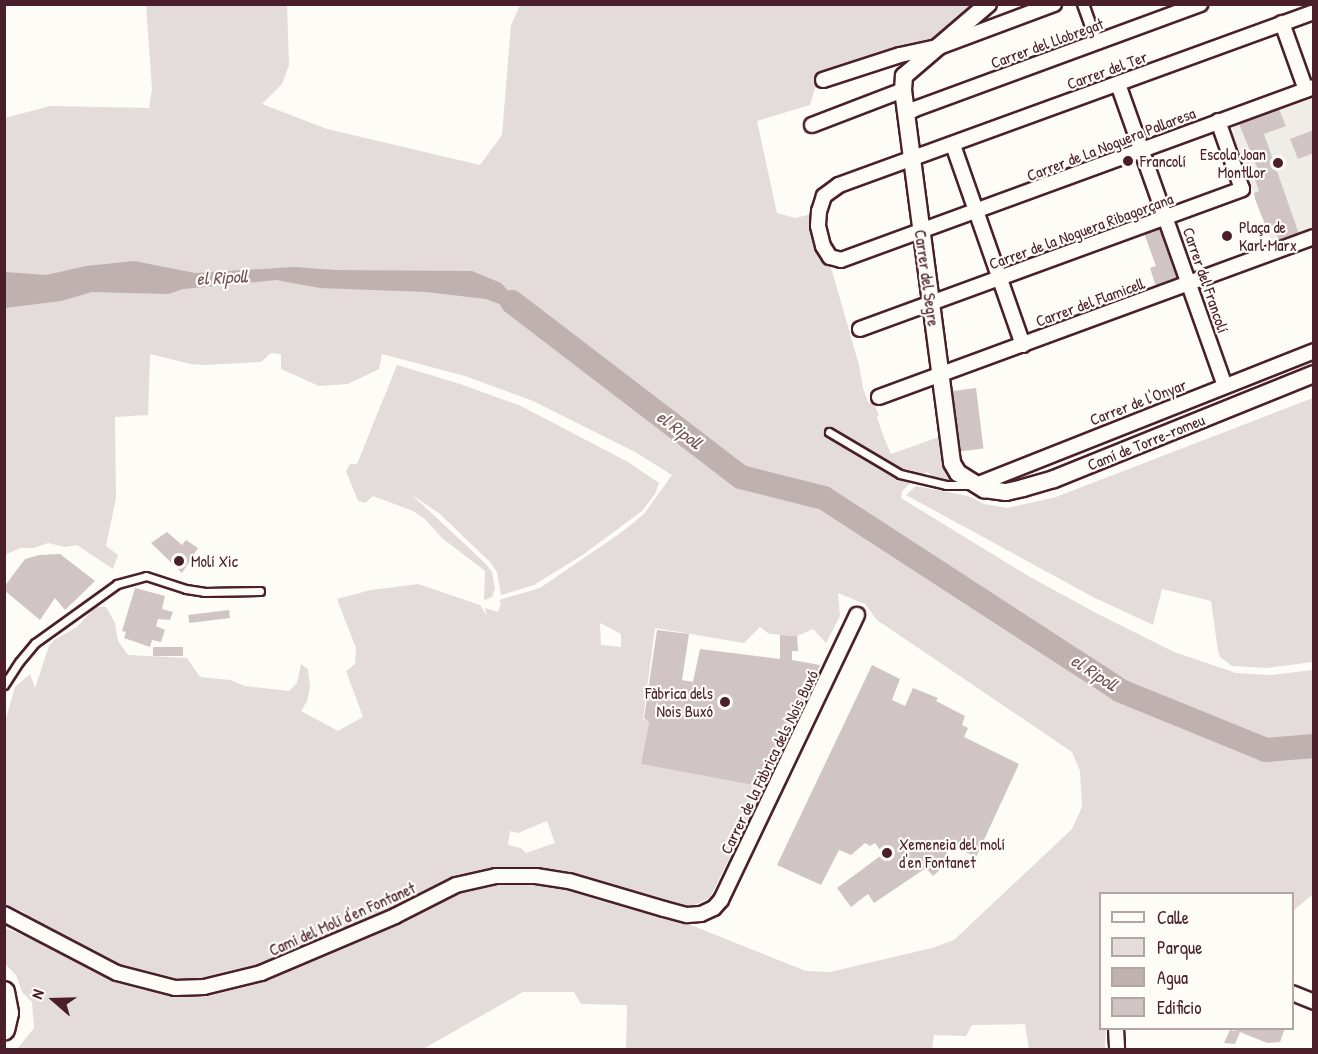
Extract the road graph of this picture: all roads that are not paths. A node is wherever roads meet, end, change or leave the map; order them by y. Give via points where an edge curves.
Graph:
1 (988, 4) edge
2 (1054, 4) edge
3 (1083, 4) edge
4 (1200, 4) edge
5 (1314, 12) edge
6 (1282, 23) junction
7 (1097, 43) junction
8 (939, 47) junction
9 (823, 80) dead end
10 (1118, 84) junction
11 (1310, 88) edge
12 (903, 90) junction
13 (906, 114) junction
14 (1218, 121) junction
15 (812, 125) dead end
16 (953, 144) junction
17 (1141, 150) junction
18 (911, 160) junction
19 (975, 213) junction
20 (1167, 218) junction
21 (818, 226) joint
22 (921, 233) junction
23 (1314, 237) edge
24 (999, 278) junction
25 (1190, 283) junction
26 (930, 303) junction
27 (860, 329) dead end
28 (1023, 345) junction
29 (1314, 351) edge
30 (1314, 374) edge
31 (940, 375) junction
32 (1225, 386) junction
33 (879, 397) dead end
34 (829, 432) dead end
35 (1032, 462) junction
36 (1041, 483) junction
37 (976, 485) junction
38 (260, 591) dead end
39 (857, 615) dead end
40 (4, 685) edge
41 (4, 914) edge
42 (701, 914) joint
43 (4, 993) edge
44 (1294, 993) edge
45 (1314, 1002) edge
46 (4, 1030) edge
47 (1116, 1030) edge
48 (1117, 1050) edge

1 - 8 street
2 - 8 street
3 - 7 street
4 - 7 street, Carrer del Llobregat
5 - 6 street, Carrer del Ter
6 - 10 street, Carrer del Ter
6 - 11 street
7 - 13 street, Carrer del Llobregat
8 - 9 street
8 - 12 street via 904,76
10 - 16 street, Carrer del Ter
10 - 17 street, Carrer del Francolí
11 - 14 street, Carrer de La Noguera Pallaresa
12 - 13 street, Carrer del Segre
12 - 15 street
13 - 18 street, Carrer del Segre
14 - 17 street, Carrer de La Noguera Pallaresa
14 - 20 street, Carrer de la Noguera Ribagorçana via 1242,189
16 - 18 street, Carrer del Ter
16 - 19 street
17 - 19 street, Carrer de La Noguera Pallaresa
17 - 20 street, Carrer del Francolí
18 - 21 street, Carrer del Ter via 828,191
18 - 22 street, Carrer del Segre
19 - 22 street, Carrer de La Noguera Pallaresa
19 - 24 street
20 - 24 street, Carrer de la Noguera Ribagorçana
20 - 25 street, Carrer del Francolí
21 - 22 street, Carrer de La Noguera Pallaresa via 823,246 836,260
22 - 26 street, Carrer del Segre
23 - 25 street, Carrer del Flamicell
24 - 26 street, Carrer de la Noguera Ribagorçana
24 - 28 street
25 - 28 street, Carrer del Flamicell
25 - 32 street, Carrer del Francolí
26 - 27 street, Carrer de la Noguera Ribagorçana
26 - 31 street, Carrer del Segre
28 - 31 street, Carrer del Flamicell
29 - 32 street, Carrer de l'Onyar
30 - 36 street, Camí de Torre-romeu
31 - 33 street, Carrer del Flamicell
31 - 37 street, Carrer del Segre via 952,463 957,473
32 - 35 street, Carrer de l'Onyar
34 - 37 lane via 885,466 914,478 946,485
35 - 36 street
35 - 37 street, Carrer de l'Onyar
36 - 37 street, Camí de Torre-romeu via 1006,492
38 - 40 lane via 204,592 146,576 113,587 35,643
39 - 42 street, Carrer de la Fàbrica dels Nois Buxó via 721,900
41 - 42 street, Camí del Molí d'en Fontanet via 117,973 176,987 204,987 261,973 395,916 456,885 496,876 569,881 687,915
43 - 46 main road via 9,1013
44 - 45 street
47 - 48 street

